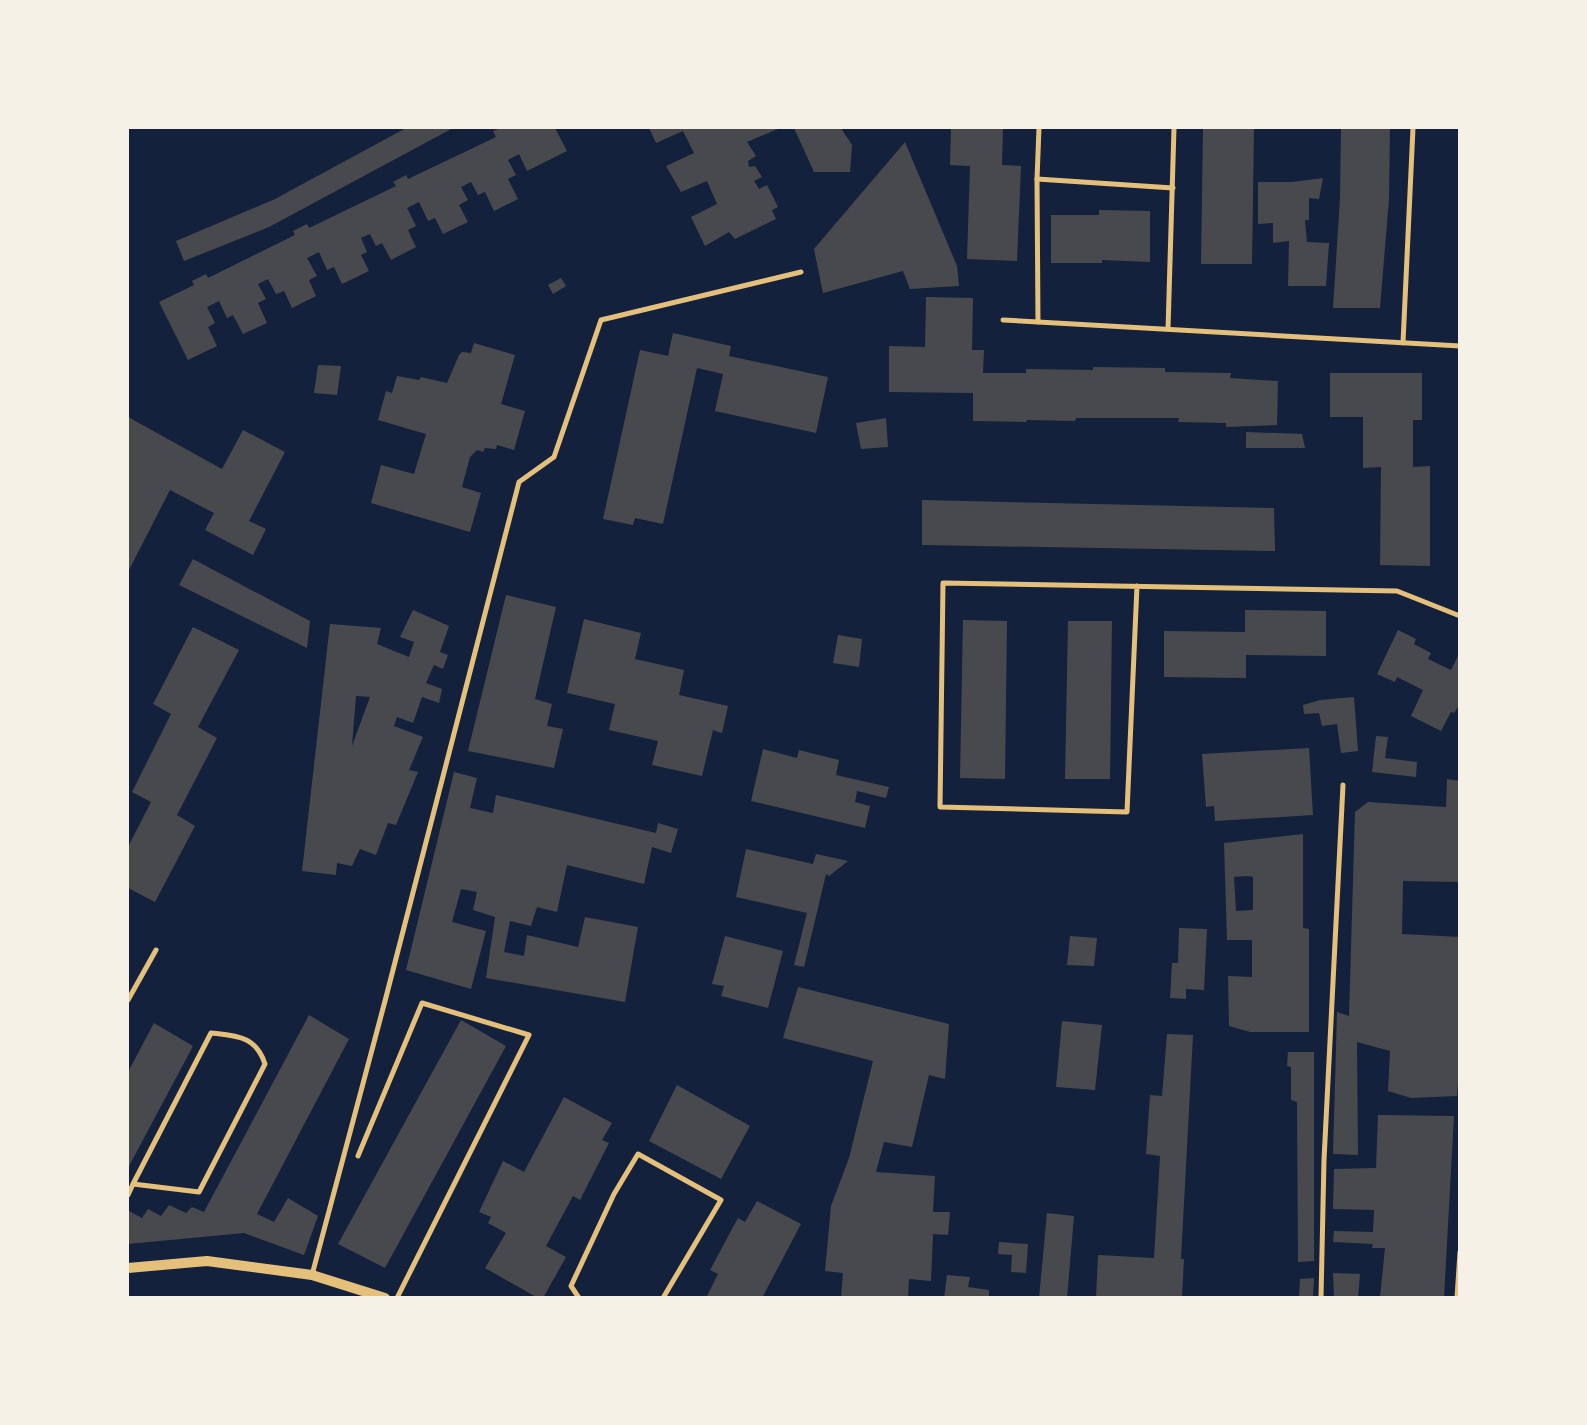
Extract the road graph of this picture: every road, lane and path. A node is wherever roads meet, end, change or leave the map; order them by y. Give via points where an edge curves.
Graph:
1 (1039, 128) edge
2 (1174, 128) edge
3 (1413, 128) edge
4 (1037, 179) junction
5 (1172, 188) junction
6 (801, 272) dead end
7 (1003, 320) dead end
8 (1038, 322) junction
9 (1168, 330) junction
10 (1403, 343) junction
11 (1460, 346) edge
12 (1137, 586) junction
13 (1460, 616) edge
14 (1343, 785) dead end
15 (156, 950) dead end
16 (128, 1000) edge
17 (358, 1156) dead end
18 (134, 1184) junction
19 (128, 1194) edge
20 (1460, 1252) edge
21 (128, 1268) edge
22 (312, 1275) junction
23 (385, 1298) edge
24 (397, 1298) edge
25 (579, 1298) edge
26 (663, 1298) edge
27 (1321, 1298) edge
28 (1456, 1298) edge

1 - 4 street
2 - 5 street
3 - 10 street
4 - 5 street
4 - 8 street
5 - 9 street
6 - 22 street via 600,320 554,457 519,482
7 - 8 street
8 - 9 street
9 - 10 street
10 - 11 street
12 - 12 street via 1127,812 940,807 943,583
12 - 13 street via 1397,591
14 - 27 street via 1324,1160
15 - 16 street
17 - 24 street via 422,1003 528,1035
18 - 18 street via 211,1033 243,1037 260,1050 265,1064 199,1192
18 - 19 street
20 - 28 street
21 - 22 main road via 207,1261
22 - 23 main road
25 - 26 street via 571,1286 614,1194 638,1154 722,1200

